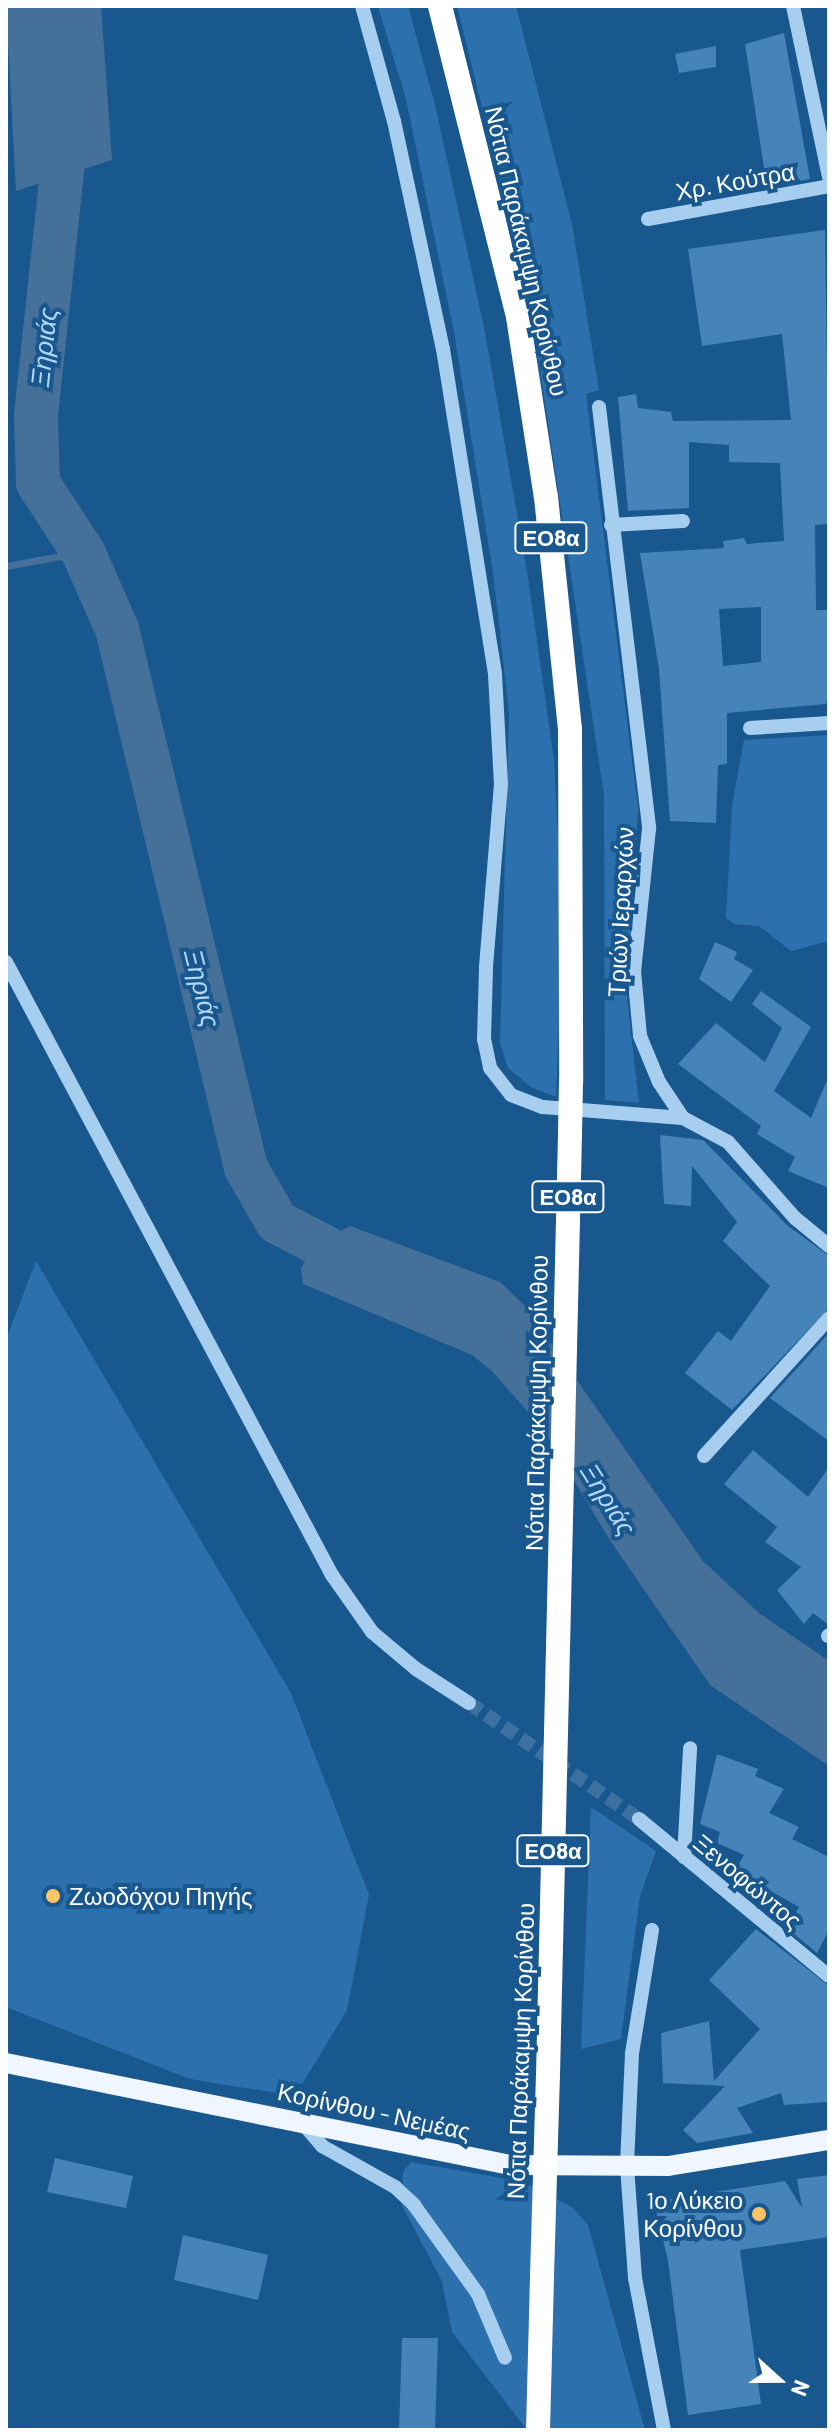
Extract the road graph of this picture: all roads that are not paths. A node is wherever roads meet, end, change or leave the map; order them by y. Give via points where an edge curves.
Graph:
1 (362, 6) edge
2 (440, 6) edge
3 (793, 6) edge
4 (829, 177) edge
5 (829, 186) edge
6 (648, 219) dead end
7 (599, 407) dead end
8 (683, 521) dead end
9 (611, 525) junction
10 (829, 723) edge
11 (750, 728) dead end
12 (6, 962) edge
13 (683, 1118) junction
14 (829, 1246) edge
15 (829, 1318) edge
16 (704, 1456) dead end
17 (469, 1703) tunnel mouth
18 (690, 1748) dead end
19 (639, 1819) tunnel mouth
20 (684, 1857) junction
21 (652, 1930) dead end
22 (829, 1976) edge
23 (6, 2063) edge
24 (304, 2125) junction
25 (829, 2140) edge
26 (627, 2166) junction
27 (505, 2358) dead end
28 (538, 2430) edge
29 (664, 2430) edge

1 - 13 street via 394,121 443,349 495,674 501,784 486,982 484,1039 490,1068 511,1095 543,1107
2 - 28 highway, Νότια Παράκαμψη Κορίνθου / ΕΟ8α, bridge via 518,317 546,497 570,729 571,1081
3 - 4 street
5 - 6 street, Χρ. Κούτρα
7 - 9 street, Τριών Ιεραρχών
8 - 9 street
9 - 13 street, Τριών Ιεραρχών via 649,829 634,971 640,1036 659,1082
10 - 11 street
12 - 17 street via 332,1575 372,1632
13 - 14 street, Τριών Ιεραρχών via 728,1142 795,1218
15 - 16 street
18 - 20 street
19 - 20 street, Ξενοφώντος
20 - 22 street, Ξενοφώντος
21 - 26 street via 632,2054
23 - 24 main road, Κορίνθου - Νεμέας
24 - 26 main road, Κορίνθου - Νεμέας via 510,2165
24 - 27 street via 322,2146 395,2187 414,2205 478,2294
25 - 26 main road, Κορίνθου - Νεμέας via 668,2166
26 - 29 street via 635,2278

